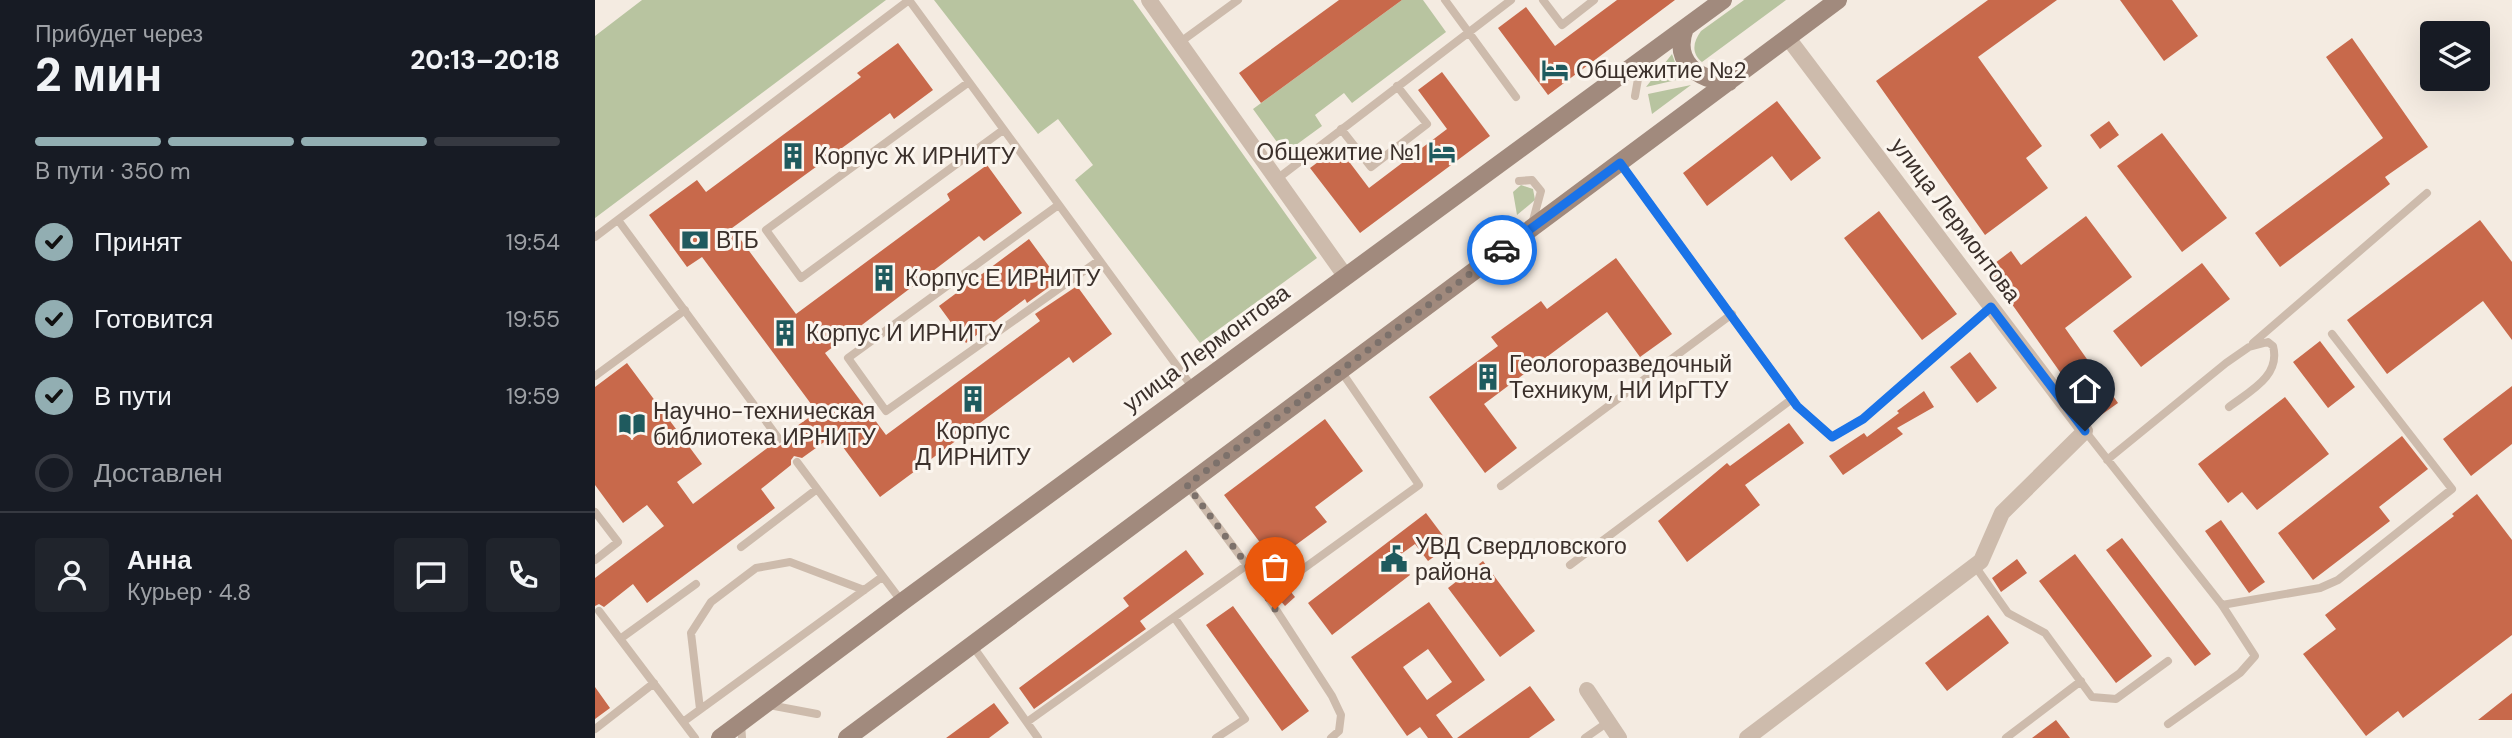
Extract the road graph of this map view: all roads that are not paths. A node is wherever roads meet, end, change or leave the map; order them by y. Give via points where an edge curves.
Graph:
1 (909, 0) edge
2 (1149, 0) edge
3 (1238, 0) edge
4 (1445, 0) edge
5 (1511, 0) edge
6 (1543, 0) edge
7 (1594, 0) edge
8 (1723, 0) edge
9 (1838, 0) edge
10 (1685, 28) junction
11 (1468, 32) junction
12 (1788, 38) junction
13 (1179, 43) junction
14 (1642, 59) junction
15 (969, 82) junction
16 (1729, 82) junction
17 (1397, 86) junction
18 (1635, 96) dead end
19 (1516, 97) dead end
20 (1341, 129) junction
21 (1003, 130) junction
22 (1620, 163) junction
23 (1277, 179) junction
24 (1519, 181) dead end
25 (2427, 193) dead end
26 (1058, 206) junction
27 (618, 220) junction
28 (1530, 230) junction
29 (595, 237) edge
30 (1098, 261) junction
31 (1346, 277) junction
32 (1991, 307) junction
33 (685, 310) junction
34 (1732, 314) junction
35 (2332, 334) dead end
36 (2249, 347) junction
37 (1341, 371) junction
38 (595, 376) edge
39 (1193, 388) junction
40 (1792, 399) junction
41 (2229, 407) dead end
42 (2085, 431) junction
43 (779, 439) dead end
44 (2107, 460) junction
45 (797, 462) dead end
46 (1187, 485) junction
47 (1501, 486) dead end
48 (817, 489) junction
49 (595, 512) edge
50 (741, 547) dead end
51 (595, 560) edge
52 (1247, 565) junction
53 (1570, 565) dead end
54 (1975, 566) junction
55 (1303, 569) dead end
56 (883, 577) junction
57 (696, 584) dead end
58 (865, 590) junction
59 (902, 602) junction
60 (2222, 605) junction
61 (599, 611) dead end
62 (1174, 617) junction
63 (620, 639) junction
64 (972, 645) junction
65 (2168, 661) dead end
66 (2081, 681) junction
67 (654, 683) junction
68 (1587, 690) dead end
69 (765, 704) junction
70 (700, 709) junction
71 (817, 714) dead end
72 (683, 722) junction
73 (1027, 722) junction
74 (1608, 722) junction
75 (2168, 724) dead end
76 (595, 729) edge
77 (742, 730) edge
78 (695, 738) edge
79 (720, 738) edge
80 (847, 738) edge
81 (1038, 738) edge
82 (1216, 738) edge
83 (1331, 738) edge
84 (1585, 738) edge
85 (1619, 738) edge
86 (1747, 738) edge
87 (2006, 738) edge

1 - 15 lane
1 - 27 lane
2 - 13 street
3 - 13 lane
4 - 11 lane
5 - 11 lane
6 - 7 lane via 1562,25
8 - 10 main road, улица Лермонтова
9 - 12 main road
10 - 14 main road, улица Лермонтова
10 - 16 main road via 1683,56 1692,68 1702,77
11 - 17 lane
11 - 19 lane
12 - 16 main road
12 - 32 street, улица Лермонтова
13 - 23 street
14 - 18 lane
14 - 31 main road, улица Лермонтова
15 - 21 lane
15 - 21 lane via 766,230 801,278
16 - 22 main road
17 - 20 lane
17 - 20 lane via 1427,124 1371,167
20 - 23 lane
21 - 26 lane
22 - 28 main road
22 - 34 lane
23 - 31 street
24 - 28 lane via 1532,180 1541,191
25 - 36 lane
26 - 30 lane
26 - 30 lane via 848,358 886,411
27 - 29 lane
27 - 33 lane
28 - 37 main road
30 - 39 lane
31 - 39 main road, улица Лермонтова
32 - 40 lane via 1841,434 1832,437
32 - 42 street, улица Лермонтова
33 - 38 lane
33 - 43 lane
34 - 40 lane
34 - 47 lane
35 - 60 lane via 2452,489 2338,580 2320,588
36 - 41 lane via 2268,342 2273,346 2273,367
36 - 44 lane
37 - 46 main road
37 - 55 lane via 1419,485
39 - 59 main road, улица Лермонтова
40 - 53 lane
42 - 44 lane
42 - 54 street via 2002,513
44 - 60 lane
45 - 48 lane
46 - 52 lane
46 - 64 main road
48 - 50 lane
48 - 56 lane
49 - 51 lane via 618,542
52 - 62 lane
52 - 83 lane via 1332,696 1341,715 1339,731
54 - 66 lane via 2008,613 2045,634
54 - 86 street
56 - 58 lane
56 - 59 lane
57 - 63 lane
58 - 70 lane
58 - 70 lane via 790,562 756,568 711,602 691,633
59 - 69 main road, улица Лермонтова
60 - 75 lane via 2255,656 2240,673
61 - 63 lane
62 - 73 lane
62 - 82 lane via 1245,719
63 - 67 lane
64 - 73 lane
64 - 80 main road
65 - 66 lane via 2116,699 2092,697
66 - 87 lane
67 - 72 lane
67 - 76 lane
68 - 74 street
69 - 71 lane
69 - 77 main road, улица Лермонтова
70 - 72 lane
72 - 78 lane
73 - 81 lane
74 - 84 lane
74 - 85 street
77 - 79 main road, улица Лермонтова

